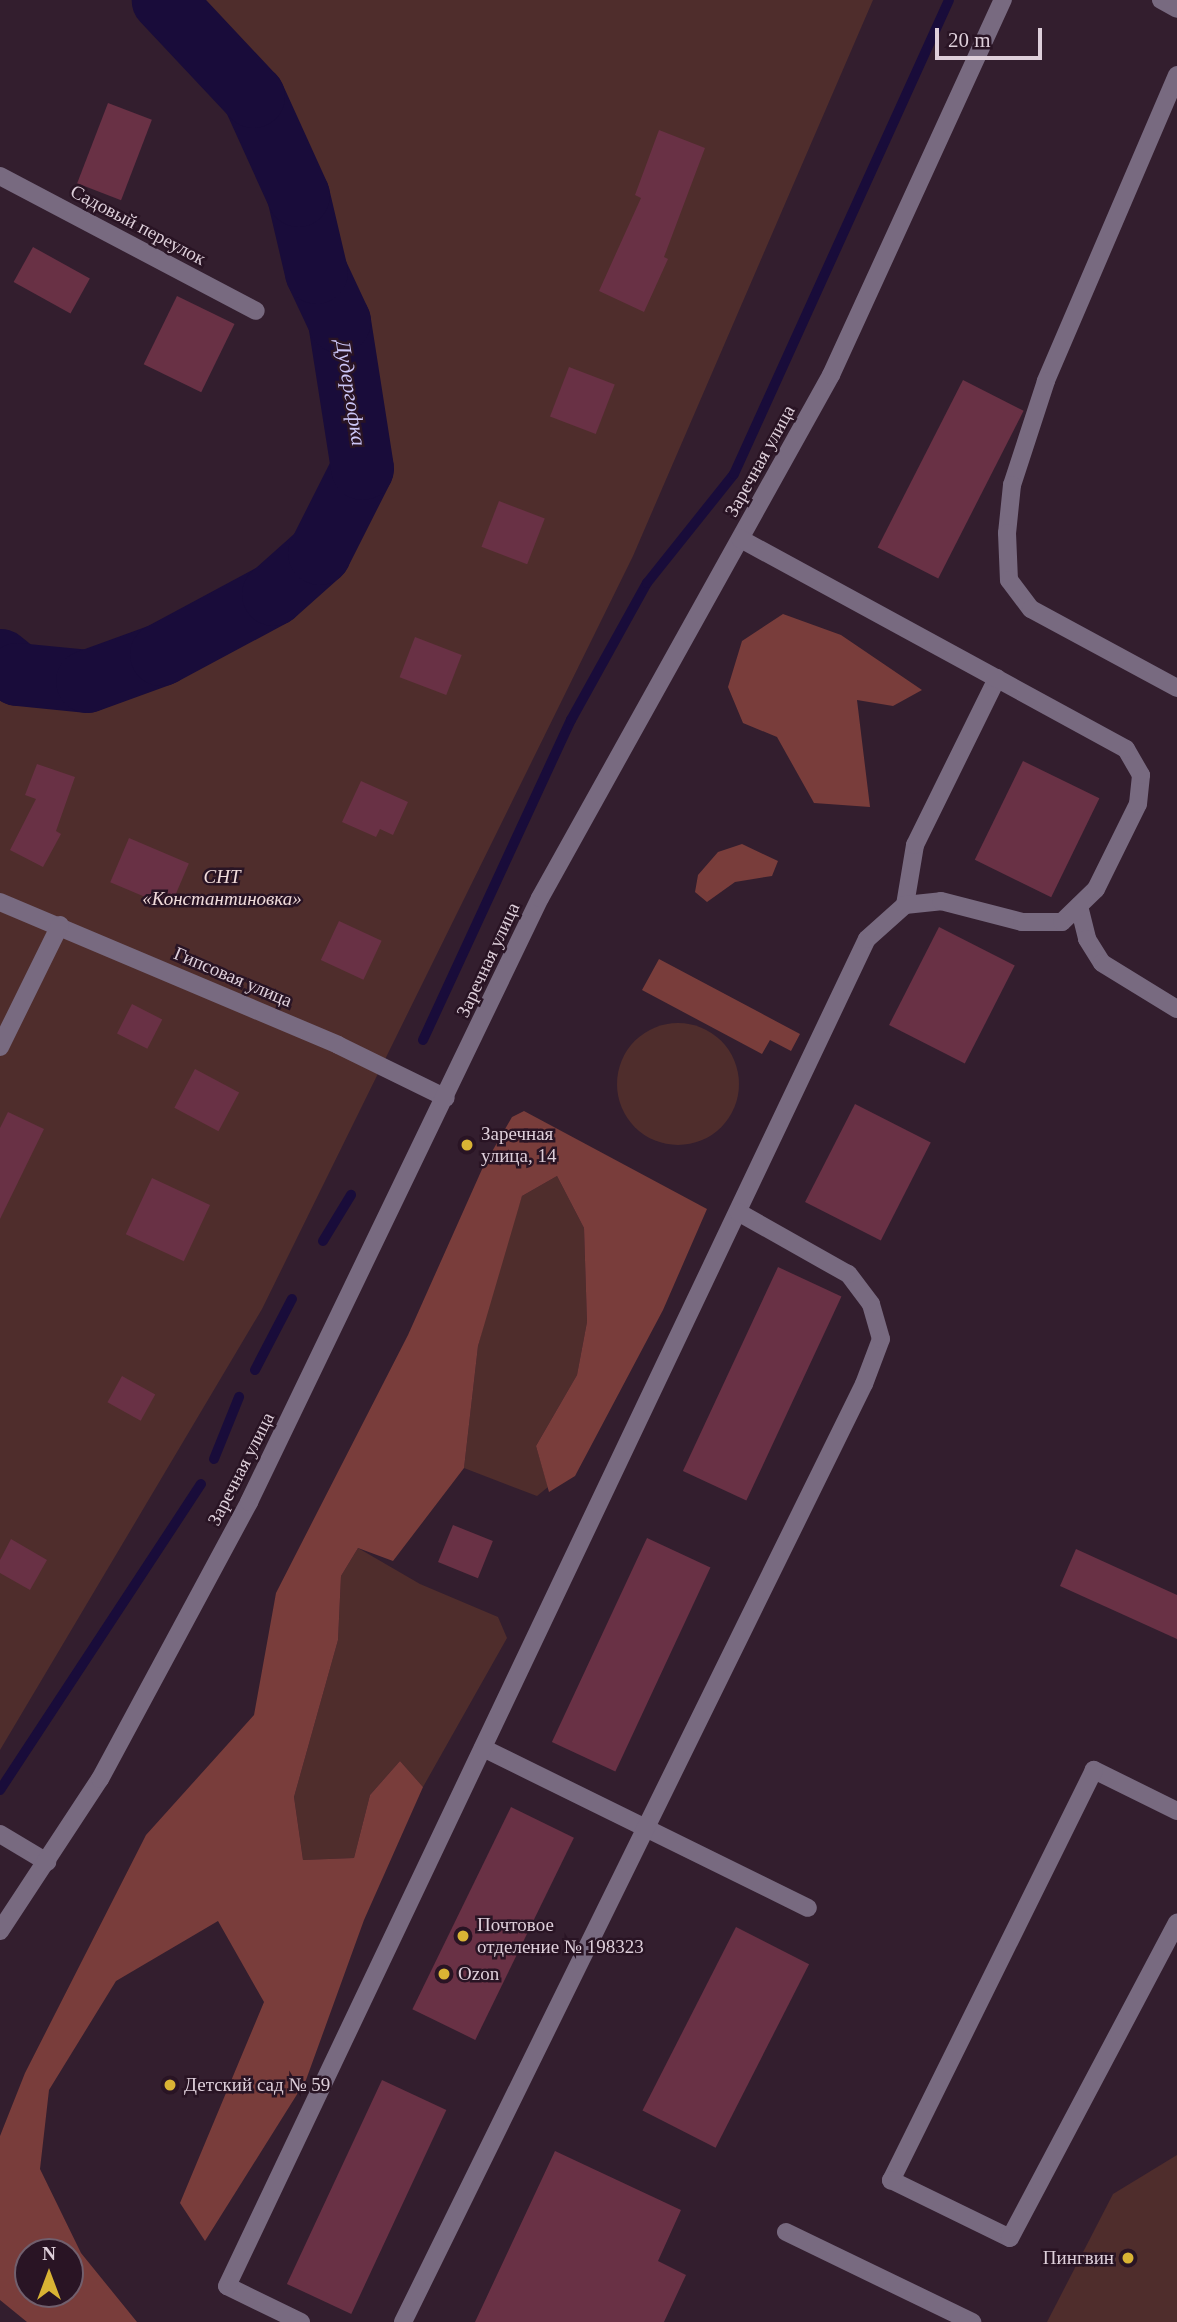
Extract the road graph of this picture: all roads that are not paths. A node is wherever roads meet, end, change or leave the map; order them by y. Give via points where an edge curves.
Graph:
1 (1003, 0) edge
2 (1161, 0) edge
3 (1177, 9) edge
4 (1177, 75) edge
5 (0, 176) edge
6 (256, 311) dead end
7 (741, 538) junction
8 (997, 678) junction
9 (1177, 688) edge
10 (0, 902) edge
11 (905, 905) junction
12 (1079, 906) junction
13 (60, 925) junction
14 (1177, 1009) edge
15 (0, 1047) edge
16 (446, 1098) junction
17 (738, 1212) junction
18 (483, 1748) junction
19 (1177, 1811) edge
20 (644, 1826) junction
21 (0, 1834) edge
22 (47, 1862) junction
23 (808, 1908) dead end
24 (1177, 1922) edge
25 (0, 1931) edge
26 (786, 2232) dead end
27 (301, 2322) edge
28 (403, 2322) edge
29 (972, 2322) edge

1 - 7 street, Заречная улица via 831,375
2 - 3 street
4 - 9 street via 1156,116 1117,223 1045,381 1012,485 1007,533 1009,580 1031,609
5 - 6 street, Садовый переулок
7 - 8 street
7 - 16 street, Заречная улица via 540,898
8 - 11 street via 915,845
8 - 12 street via 1126,749 1141,775 1138,804 1096,889
10 - 13 street, Гипсовая улица
11 - 12 street via 941,901 1022,922 1062,922
11 - 17 street via 867,939
12 - 14 street via 1087,939 1102,962
13 - 15 street
13 - 16 street, Гипсовая улица via 338,1045
16 - 22 street, Заречная улица via 243,1514 100,1779
17 - 18 street
17 - 20 street via 848,1274 871,1304 881,1339 864,1384
18 - 20 street
18 - 27 street via 227,2286
19 - 24 street via 1094,1770 891,2180 1010,2238
20 - 23 street
20 - 28 street
21 - 22 street
22 - 25 street, Заречная улица
26 - 29 street

